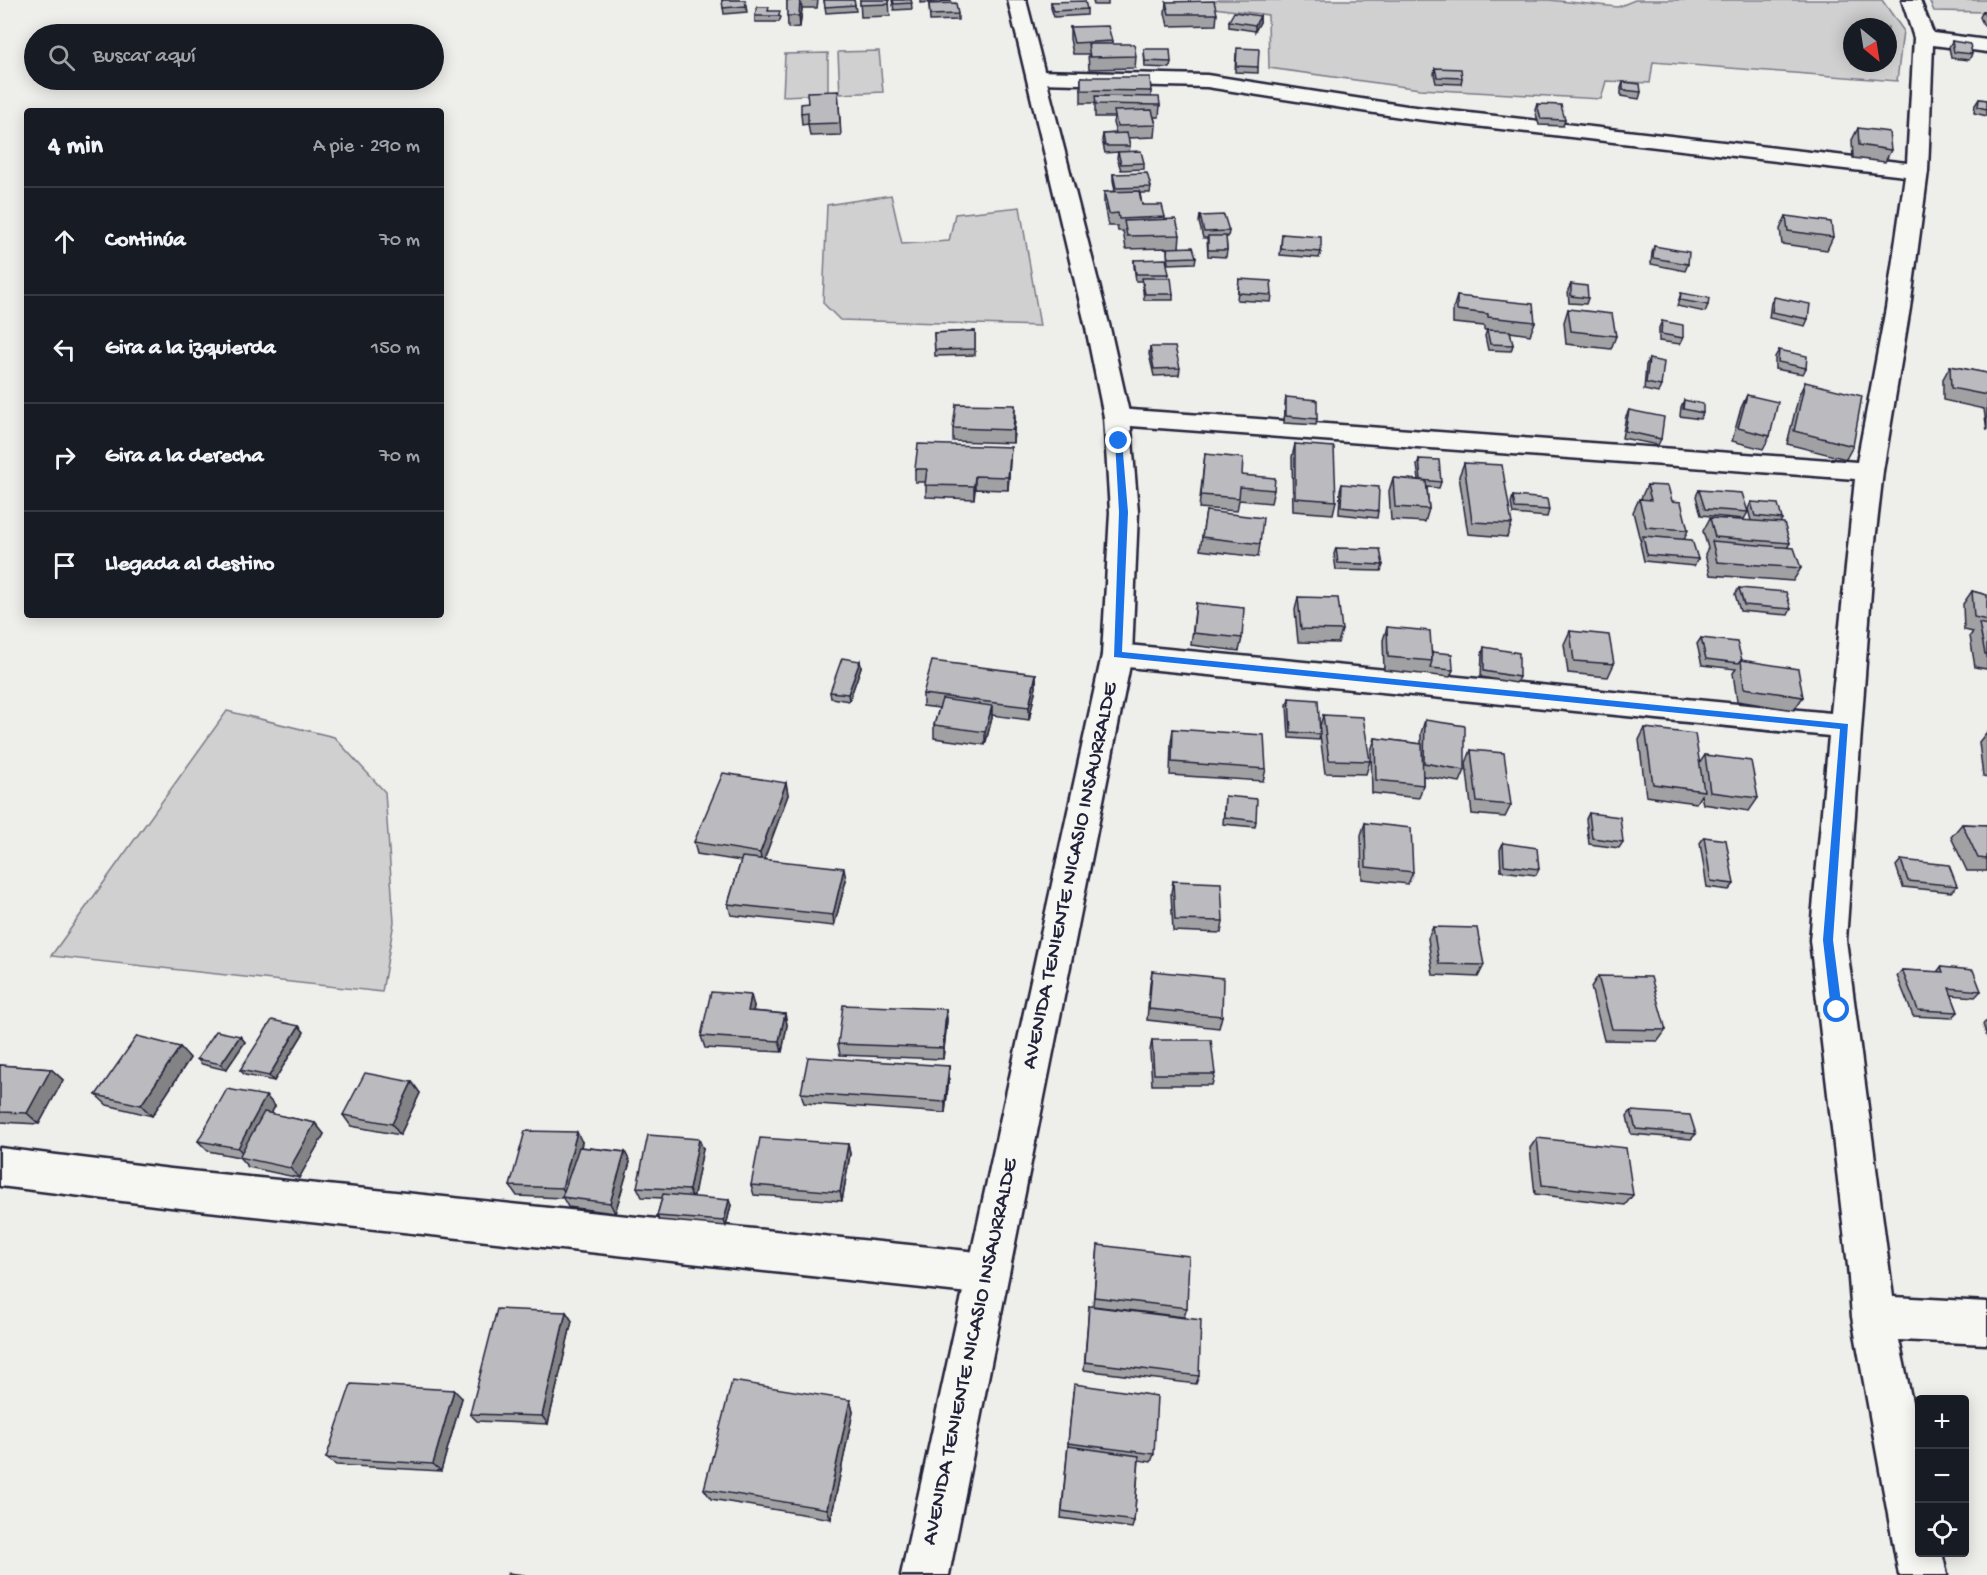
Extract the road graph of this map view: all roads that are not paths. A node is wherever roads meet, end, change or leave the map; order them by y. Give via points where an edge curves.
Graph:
1 (1017, 0) edge
2 (1911, 0) edge
3 (1924, 38) junction
4 (1987, 46) edge
5 (1036, 77) junction
6 (1917, 171) junction
7 (1117, 417) junction
8 (1869, 471) junction
9 (1117, 655) junction
10 (1845, 726) junction
11 (0, 1167) edge
12 (987, 1274) junction
13 (1873, 1317) junction
14 (1987, 1323) edge
15 (925, 1575) edge
16 (1923, 1575) edge

1 - 5 street, AVENIDA TENIENTE NICASIO INSAURRALDE
2 - 3 street
3 - 4 street
3 - 6 street
5 - 6 street via 1207,81 1407,112
5 - 7 street, AVENIDA TENIENTE NICASIO INSAURRALDE
6 - 8 street
7 - 8 street
7 - 9 street, AVENIDA TENIENTE NICASIO INSAURRALDE via 1124,512
8 - 10 street
9 - 10 street
9 - 12 street, AVENIDA TENIENTE NICASIO INSAURRALDE
10 - 13 street via 1828,940
11 - 12 street
12 - 15 street, AVENIDA TENIENTE NICASIO INSAURRALDE
13 - 14 street
13 - 16 street

